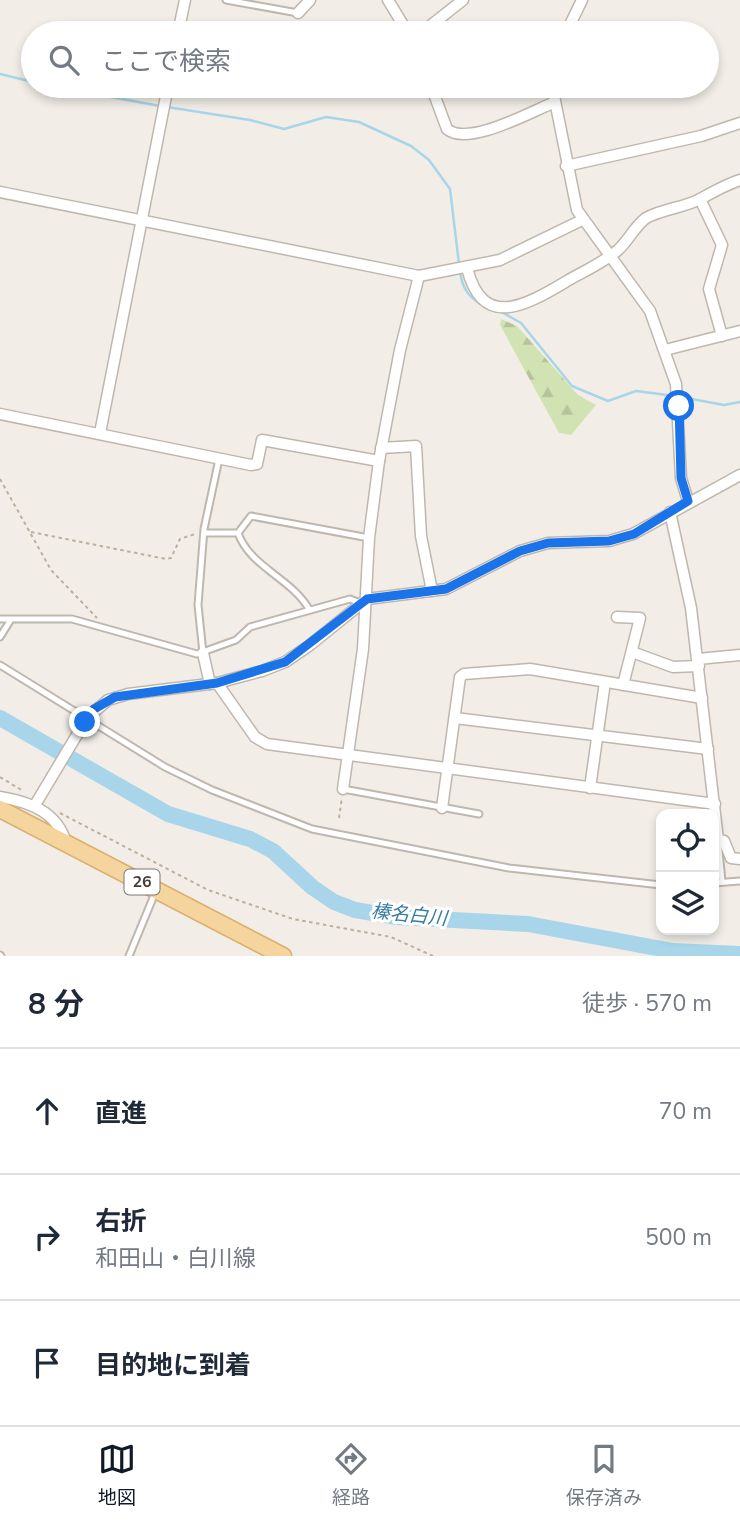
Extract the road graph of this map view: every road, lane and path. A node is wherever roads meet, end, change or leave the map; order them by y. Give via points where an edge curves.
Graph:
1 (185, 0) edge
2 (226, 0) edge
3 (310, 0) edge
4 (388, 0) edge
5 (463, 0) edge
6 (582, 0) edge
7 (298, 13) joint
8 (181, 21) edge
9 (401, 21) edge
10 (436, 21) edge
11 (572, 21) edge
12 (165, 98) edge
13 (435, 98) edge
14 (553, 98) edge
15 (553, 103) junction
16 (740, 123) edge
17 (566, 166) junction
18 (740, 180) edge
19 (0, 192) edge
20 (700, 199) junction
21 (141, 220) junction
22 (582, 220) junction
23 (609, 256) junction
24 (463, 269) junction
25 (419, 276) junction
26 (740, 331) edge
27 (722, 336) junction
28 (665, 350) junction
29 (0, 414) edge
30 (100, 433) junction
31 (381, 448) junction
32 (219, 458) junction
33 (379, 461) junction
34 (740, 475) edge
35 (0, 479) edge
36 (688, 501) junction
37 (670, 512) junction
38 (31, 532) junction
39 (205, 533) junction
40 (238, 533) junction
41 (369, 538) junction
42 (432, 591) junction
43 (364, 601) junction
44 (309, 609) junction
45 (617, 617) dead end
46 (0, 619) edge
47 (10, 621) junction
48 (104, 629) junction
49 (0, 637) edge
50 (632, 652) junction
51 (203, 653) junction
52 (740, 655) edge
53 (699, 662) junction
54 (0, 666) edge
55 (605, 682) junction
56 (214, 684) junction
57 (624, 685) junction
58 (702, 698) junction
59 (455, 718) junction
60 (86, 720) junction
61 (598, 736) junction
62 (708, 749) junction
63 (348, 756) junction
64 (448, 770) junction
65 (0, 777) edge
66 (590, 788) junction
67 (343, 789) junction
68 (22, 790) dead end
69 (0, 797) edge
70 (40, 804) junction
71 (715, 804) junction
72 (442, 808) junction
73 (0, 809) edge
74 (715, 809) edge
75 (478, 814) dead end
76 (339, 818) dead end
77 (719, 840) edge
78 (66, 843) junction
79 (719, 850) edge
80 (740, 859) edge
81 (740, 881) edge
82 (719, 882) edge
83 (722, 882) junction
84 (656, 884) edge
85 (156, 890) junction
86 (129, 956) edge
87 (284, 956) edge
88 (433, 956) edge

1 - 8 street
2 - 7 lane
3 - 7 street
4 - 9 street
5 - 10 street
6 - 11 street
12 - 21 street
13 - 15 street via 447,129 464,136
14 - 15 street
15 - 17 street
16 - 17 street
17 - 22 street
18 - 20 street
19 - 21 street
20 - 23 street via 644,220
20 - 27 street via 722,245 709,289
21 - 25 street
21 - 30 street
22 - 23 street
22 - 24 street via 512,255
23 - 24 street via 516,307 495,306 480,298
23 - 28 street via 650,311
24 - 25 street
25 - 31 street
26 - 27 street
27 - 28 street
28 - 36 street via 678,393 681,478
29 - 30 street
30 - 32 street
31 - 33 street
31 - 42 street via 416,446 421,536
32 - 33 street via 257,464 262,440
32 - 39 lane
33 - 41 street
34 - 36 street
35 - 38 path
36 - 37 street
37 - 42 street via 634,534 609,541 548,543 520,551 461,584
37 - 53 street
38 - 39 path via 166,559 172,558 180,538
38 - 48 path via 51,570
39 - 40 lane
39 - 51 lane via 198,605
40 - 41 lane via 251,516
40 - 44 lane via 244,550 301,596
41 - 43 street
42 - 43 street
43 - 44 lane via 351,599
43 - 56 street via 285,662
43 - 63 street
44 - 51 lane via 250,627 236,640
45 - 50 street via 640,618
46 - 47 lane
47 - 48 lane via 65,618
47 - 49 lane
48 - 51 lane
50 - 53 street via 673,667
50 - 57 street
51 - 56 street
52 - 53 street
53 - 58 street
54 - 60 lane
55 - 57 street
55 - 59 street via 522,668 464,674
55 - 61 street
56 - 60 street via 115,697 94,709
56 - 63 street via 259,741
57 - 58 street
58 - 62 street
59 - 61 street
59 - 64 street
60 - 70 street
60 - 84 lane via 212,790 312,829 509,868
61 - 62 street
61 - 66 street
62 - 71 street
63 - 64 street
63 - 67 street
64 - 66 street
64 - 72 street
65 - 68 path
66 - 71 street
67 - 72 lane
67 - 76 path
69 - 70 street
70 - 78 street via 63,832
70 - 88 path via 208,890 293,919 391,937
71 - 74 street
72 - 75 lane
73 - 78 main road, 26
77 - 80 street via 724,841 731,858
78 - 85 main road, 26
79 - 83 lane
81 - 83 lane
82 - 83 lane
85 - 86 lane
85 - 87 main road, 26

